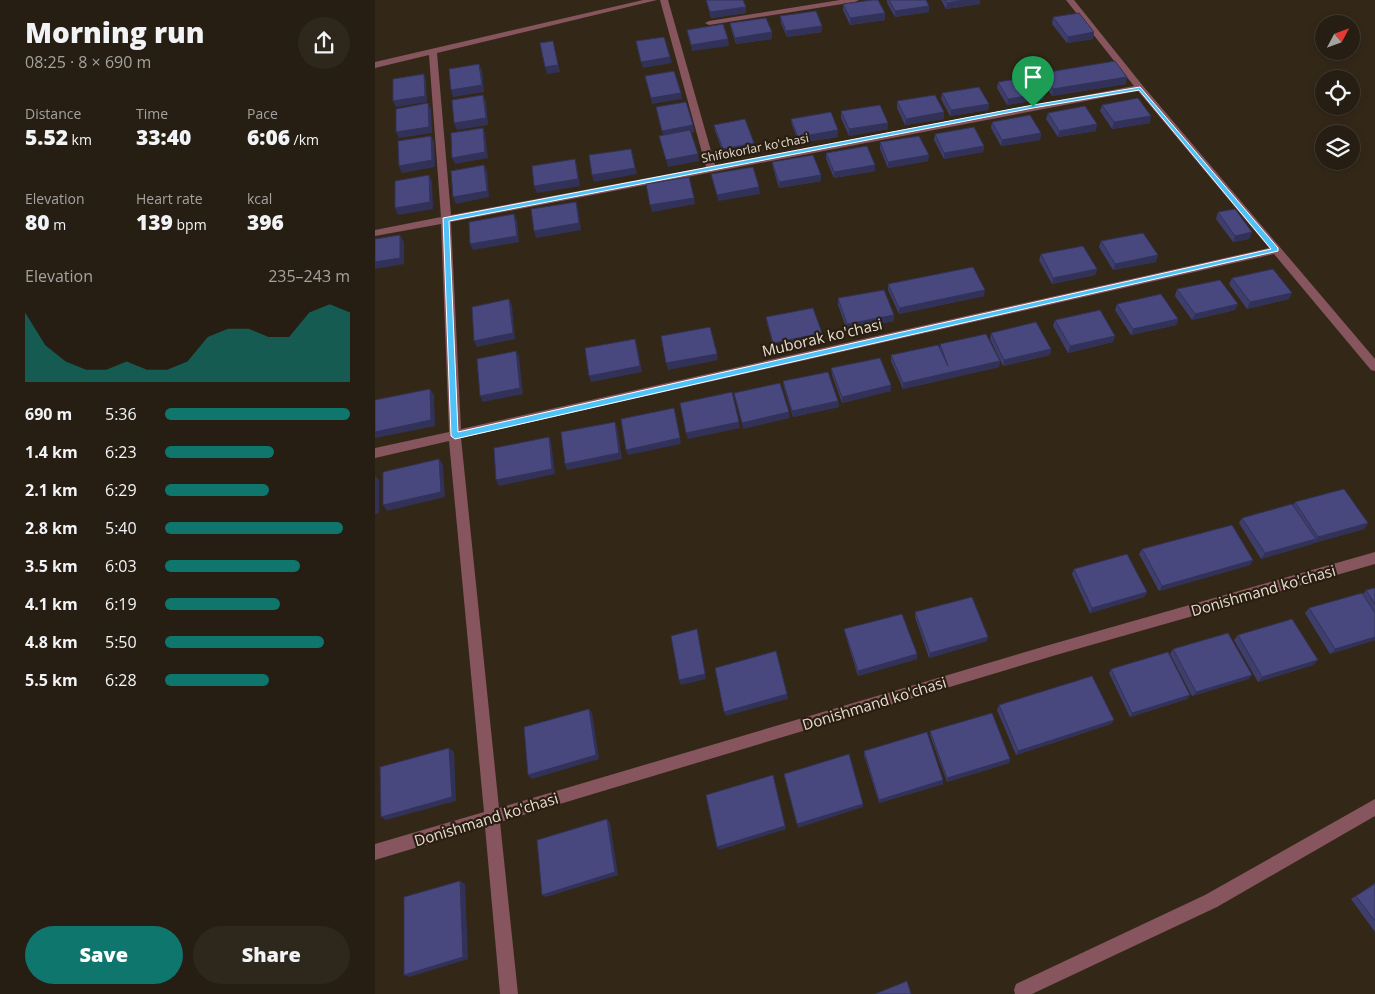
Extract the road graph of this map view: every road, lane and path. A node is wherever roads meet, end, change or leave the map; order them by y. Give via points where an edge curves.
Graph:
1 (653, 0) edge
2 (664, 0) edge
3 (855, 0) edge
4 (1070, 0) edge
5 (709, 24) edge
6 (433, 51) junction
7 (375, 65) edge
8 (1140, 88) junction
9 (711, 169) junction
10 (446, 219) junction
11 (375, 232) edge
12 (1275, 250) junction
13 (1375, 367) edge
14 (455, 436) junction
15 (375, 454) edge
16 (1375, 558) edge
17 (1375, 807) edge
18 (492, 818) junction
19 (375, 852) edge
20 (1022, 990) dead end
21 (509, 994) edge

1 - 6 street
2 - 9 street
3 - 5 street
4 - 8 street
6 - 7 street
6 - 10 street
8 - 9 street, Shifokorlar ko'chasi
8 - 12 street
9 - 10 street, Shifokorlar ko'chasi
10 - 11 street, Shifokorlar ko'chasi
10 - 14 street
12 - 13 street
12 - 14 street, Muborak ko'chasi
14 - 15 street, Muborak ko'chasi
14 - 18 street
16 - 18 street, Donishmand ko'chasi via 1056,649
17 - 20 street via 1211,902
18 - 19 street, Donishmand ko'chasi
18 - 21 street

